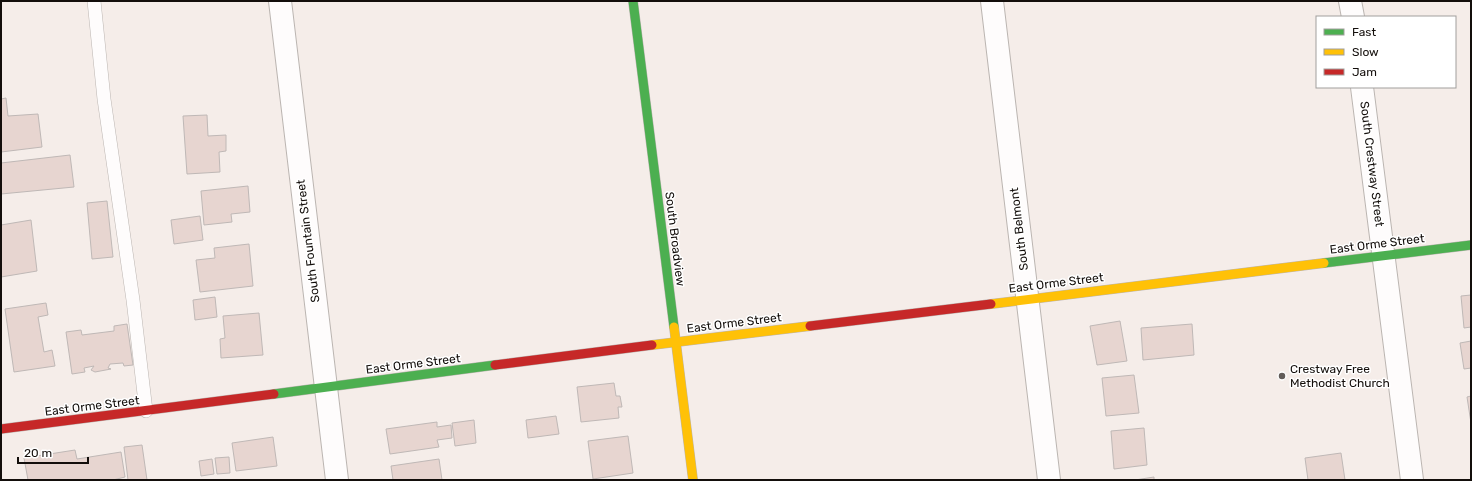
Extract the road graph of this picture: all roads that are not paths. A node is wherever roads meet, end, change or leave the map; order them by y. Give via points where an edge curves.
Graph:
1 (94, 1) edge
2 (280, 1) edge
3 (633, 1) edge
4 (992, 1) edge
5 (1350, 1) edge
6 (1352, 16) edge
7 (1362, 88) edge
8 (1471, 245) edge
9 (1384, 255) junction
10 (1027, 299) junction
11 (676, 342) junction
12 (325, 388) junction
13 (146, 411) junction
14 (1, 429) edge
15 (337, 480) edge
16 (693, 480) edge
17 (1049, 480) edge
18 (1412, 480) edge

1 - 13 lane via 104,99 132,292
2 - 12 street, South Fountain Street
3 - 11 street, South Broadview
4 - 10 street, South Belmont
5 - 6 street
7 - 9 street, South Crestway Street
8 - 9 street, East Orme Street
9 - 10 street, East Orme Street
9 - 18 street, South Crestway Street
10 - 11 street, East Orme Street
10 - 17 street, South Belmont
11 - 12 street, East Orme Street
11 - 16 street, South Broadview
12 - 13 street, East Orme Street
12 - 15 street, South Fountain Street
13 - 14 street, East Orme Street

